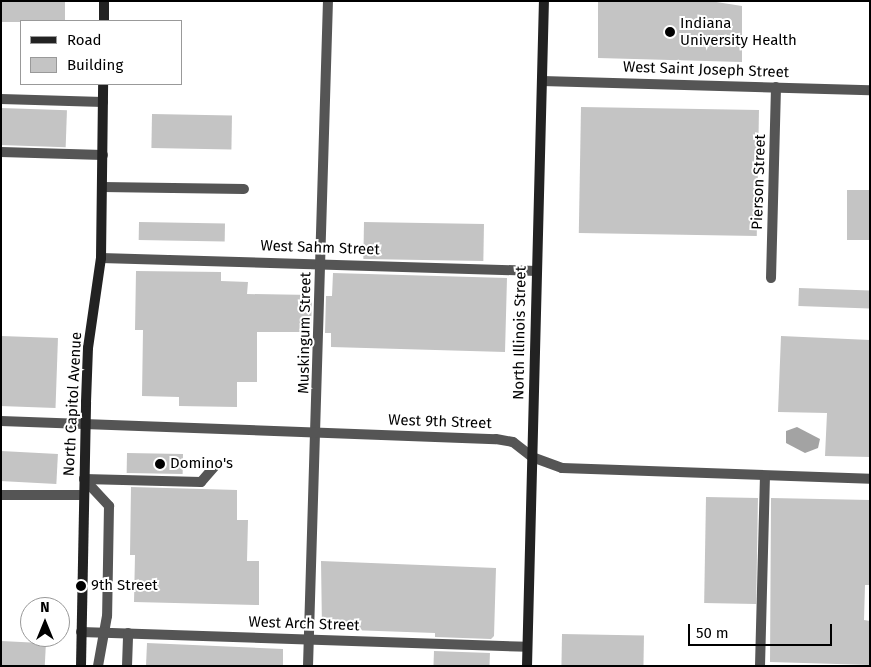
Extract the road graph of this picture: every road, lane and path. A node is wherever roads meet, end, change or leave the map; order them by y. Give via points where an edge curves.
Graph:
1 (104, 1) edge
2 (328, 1) edge
3 (544, 1) edge
4 (104, 20) edge
5 (542, 81) junction
6 (104, 85) edge
7 (776, 87) junction
8 (870, 90) edge
9 (1, 99) edge
10 (103, 102) junction
11 (1, 152) edge
12 (102, 154) junction
13 (102, 187) junction
14 (244, 189) dead end
15 (101, 258) junction
16 (322, 263) junction
17 (537, 272) junction
18 (771, 278) dead end
19 (1, 421) edge
20 (86, 424) junction
21 (315, 433) junction
22 (532, 457) junction
23 (215, 466) dead end
24 (765, 476) junction
25 (84, 478) junction
26 (870, 479) edge
27 (1, 495) edge
28 (84, 495) junction
29 (80, 632) junction
30 (105, 632) junction
31 (128, 633) junction
32 (308, 638) junction
33 (527, 647) junction
34 (80, 666) edge
35 (98, 666) edge
36 (127, 666) edge
37 (308, 666) edge
38 (527, 666) edge
39 (760, 666) edge

1 - 4 main road
2 - 16 street, Muskingum Street
3 - 5 main road, North Illinois Street
5 - 7 street, West Saint Joseph Street
5 - 17 main road, North Illinois Street
6 - 10 main road, North Capitol Avenue
7 - 8 street, West Saint Joseph Street
7 - 18 street, Pierson Street
9 - 10 street
10 - 12 main road, North Capitol Avenue
11 - 12 street
12 - 13 main road, North Capitol Avenue
13 - 14 street
13 - 15 main road, North Capitol Avenue
15 - 16 street, West Sahm Street
15 - 20 main road, North Capitol Avenue via 88,348
16 - 17 street, West Sahm Street
16 - 21 street, Muskingum Street
17 - 22 main road, North Illinois Street
19 - 20 street, West 9th Street
20 - 21 street, West 9th Street
20 - 25 main road, North Capitol Avenue
21 - 22 street, West 9th Street via 505,439
21 - 32 street, Muskingum Street
22 - 24 street, West 9th Street via 562,468
22 - 33 main road, North Illinois Street
23 - 25 street via 201,482
24 - 26 street, West 9th Street
24 - 39 street
25 - 28 main road, North Capitol Avenue
25 - 30 street via 109,506
27 - 28 street
28 - 29 main road, North Capitol Avenue
29 - 30 street, West Arch Street
29 - 34 main road, North Capitol Avenue
30 - 31 street, West Arch Street
30 - 35 street
31 - 32 street, West Arch Street
31 - 36 street
32 - 33 street, West Arch Street
32 - 37 street, Muskingum Street
33 - 38 main road, North Illinois Street

